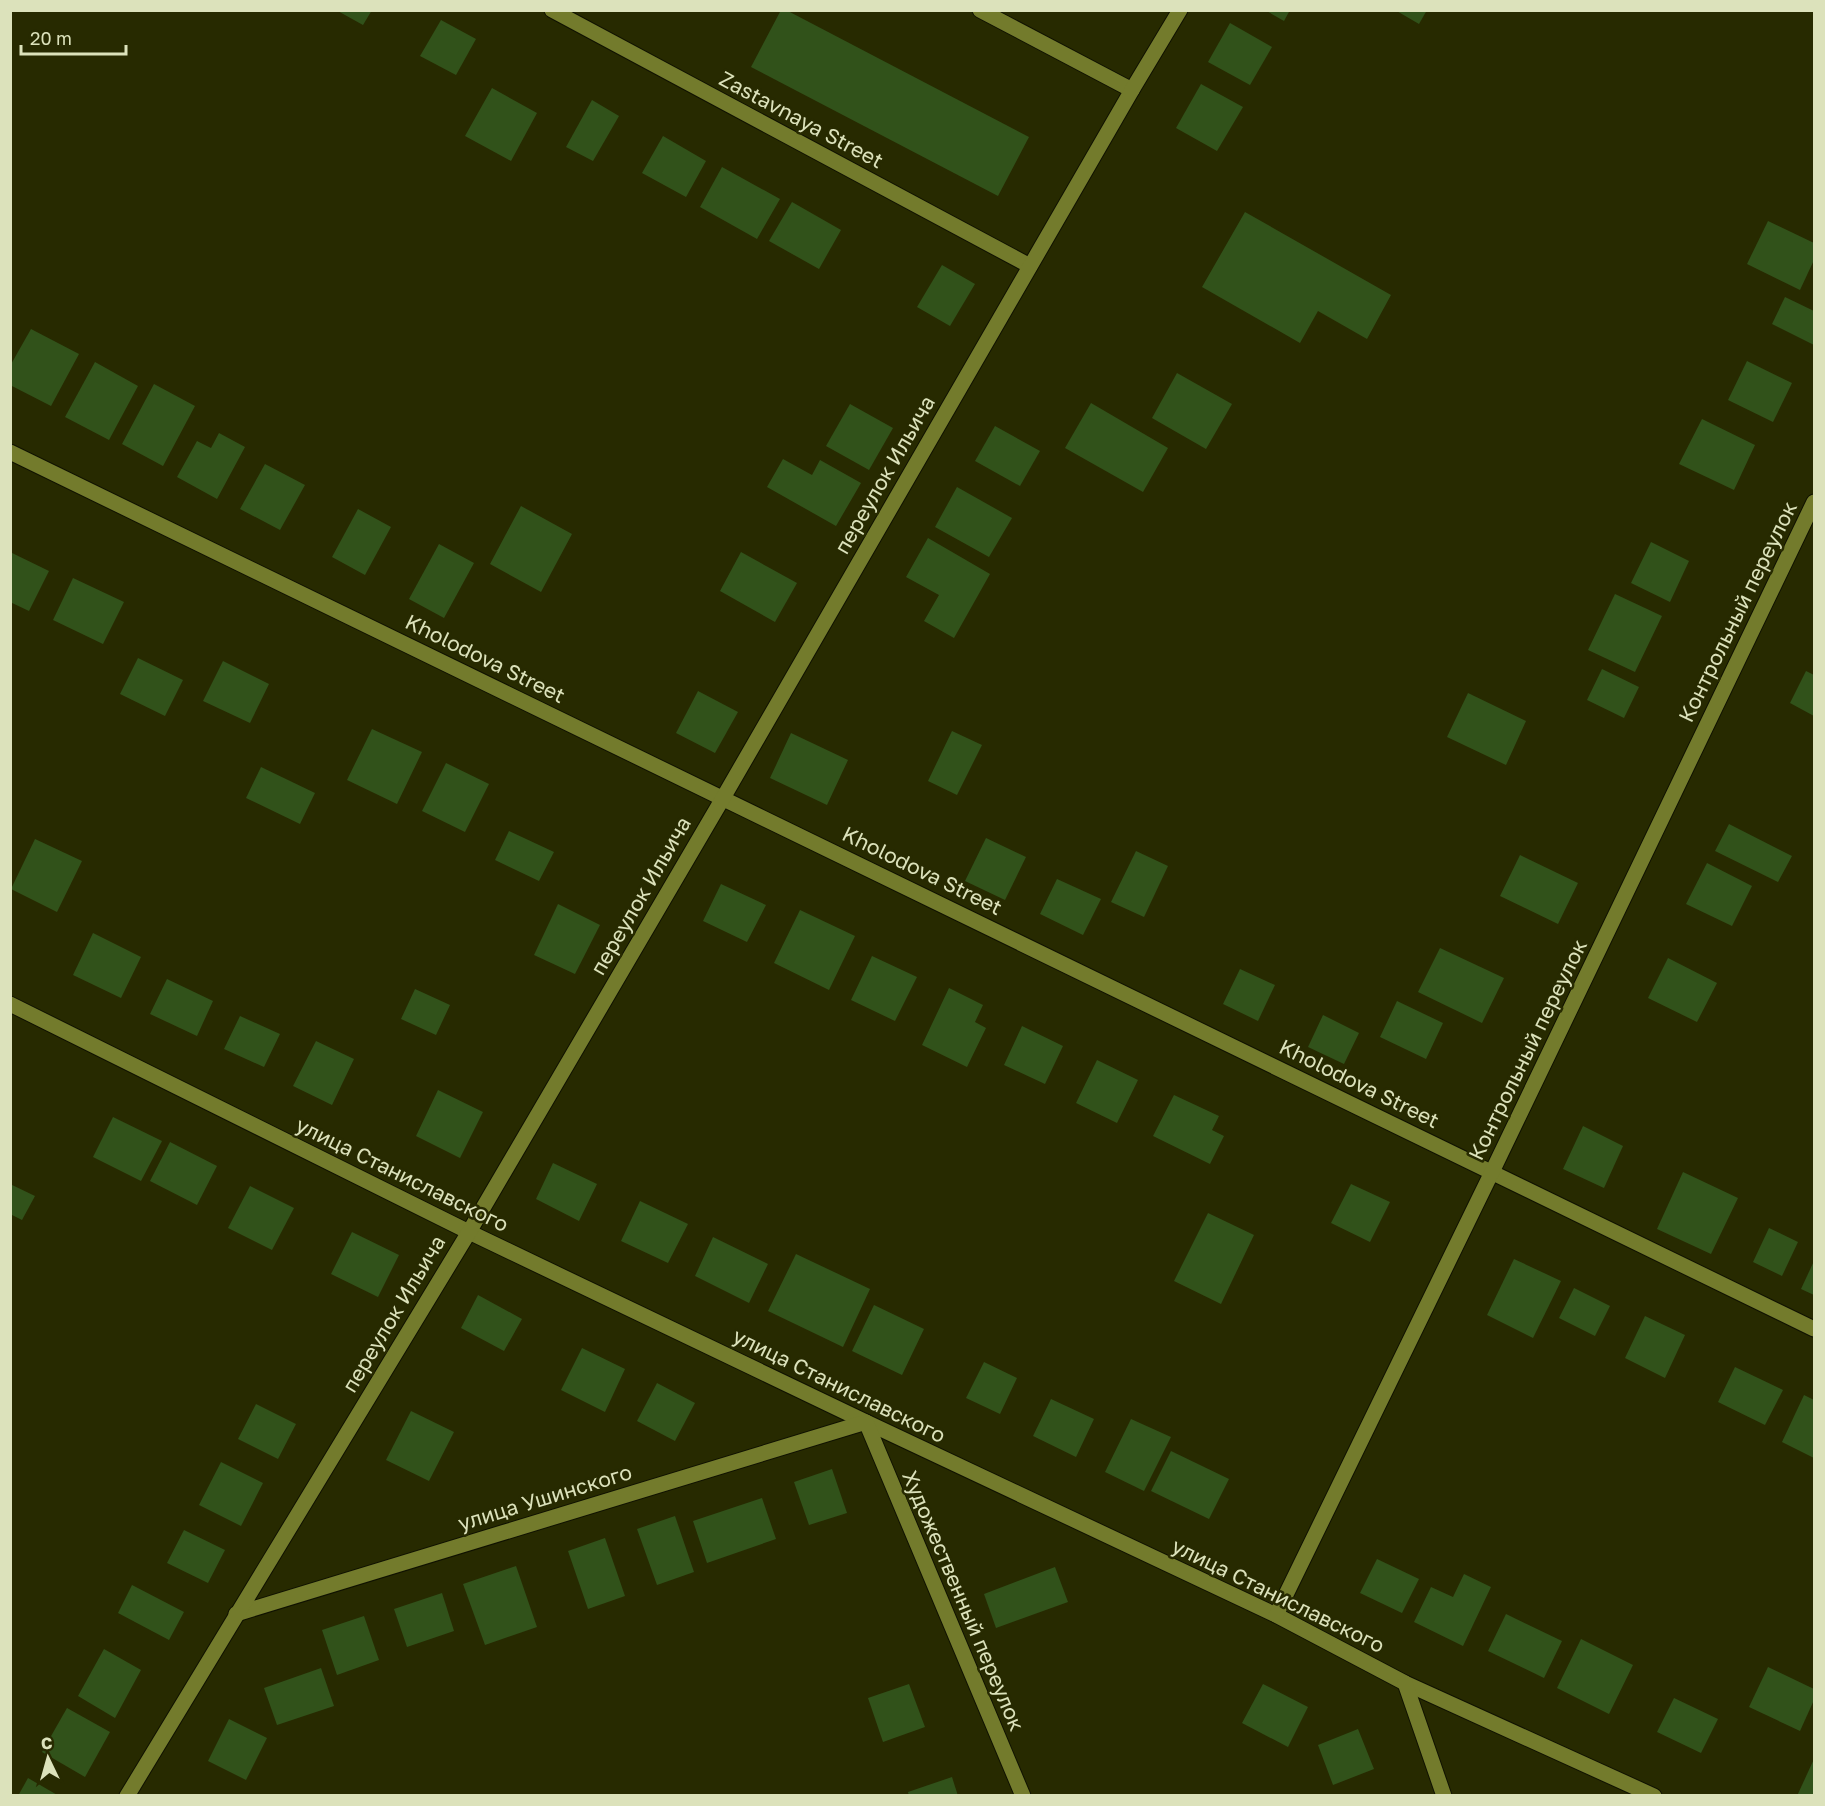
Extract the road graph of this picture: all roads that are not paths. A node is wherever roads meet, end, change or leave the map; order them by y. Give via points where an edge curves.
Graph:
1 (552, 10) edge
2 (980, 10) edge
3 (1180, 10) edge
4 (1132, 90) junction
5 (1030, 266) junction
6 (10, 452) edge
7 (1815, 502) edge
8 (723, 798) junction
9 (10, 1004) edge
10 (1492, 1172) junction
11 (469, 1232) junction
12 (1815, 1329) edge
13 (866, 1422) junction
14 (236, 1614) junction
15 (1276, 1616) junction
16 (1405, 1683) junction
17 (127, 1796) edge
18 (1023, 1796) edge
19 (1444, 1796) edge
20 (1654, 1796) edge

1 - 5 street, Zastavnaya Street
2 - 4 street
3 - 4 street, переулок Ильича
4 - 5 street, переулок Ильича
5 - 8 street, переулок Ильича
6 - 8 street, Kholodova Street
7 - 10 street, Контрольный переулок
8 - 10 street, Kholodova Street
8 - 11 street, переулок Ильича
9 - 11 street, улица Станиславского
10 - 12 street, Kholodova Street
10 - 15 street, Контрольный переулок
11 - 13 street, улица Станиславского
11 - 14 street, переулок Ильича
13 - 14 street, улица Ушинского
13 - 15 street, улица Станиславского
13 - 18 street, Художественный переулок
14 - 17 street, переулок Ильича
15 - 16 street, улица Станиславского
16 - 19 street
16 - 20 street, улица Станиславского

